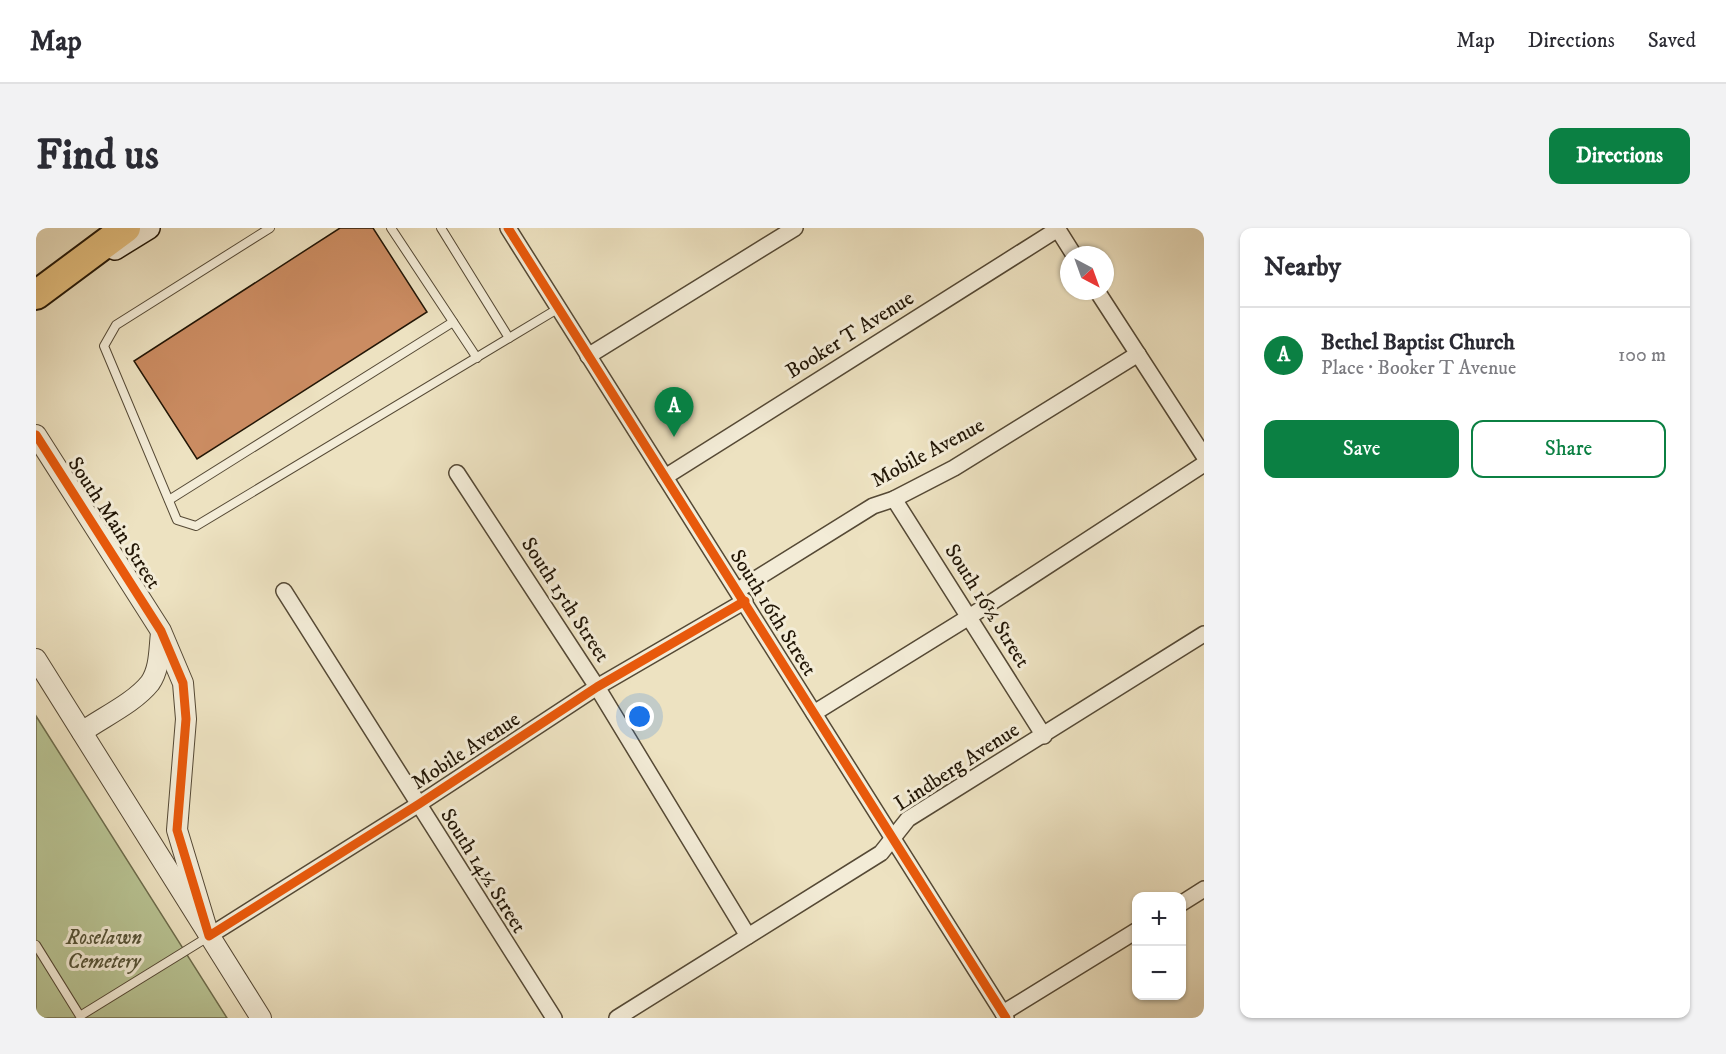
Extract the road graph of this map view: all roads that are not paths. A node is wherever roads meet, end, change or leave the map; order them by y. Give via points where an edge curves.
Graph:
1 (126, 228) edge
2 (149, 228) edge
3 (270, 228) edge
4 (391, 228) edge
5 (441, 228) edge
6 (508, 228) edge
7 (795, 228) edge
8 (1057, 229) edge
9 (1068, 246) edge
10 (36, 295) edge
11 (36, 299) edge
12 (1103, 300) edge
13 (559, 308) junction
14 (453, 322) junction
15 (509, 338) junction
16 (1138, 354) junction
17 (588, 356) junction
18 (477, 358) junction
19 (36, 435) edge
20 (1204, 456) edge
21 (1204, 464) edge
22 (457, 473) dead end
23 (665, 477) junction
24 (894, 499) junction
25 (169, 500) junction
26 (284, 591) dead end
27 (741, 596) junction
28 (969, 617) junction
29 (161, 631) junction
30 (1204, 634) edge
31 (36, 659) edge
32 (597, 687) junction
33 (814, 713) junction
34 (82, 732) junction
35 (1044, 736) junction
36 (420, 804) junction
37 (893, 839) junction
38 (1204, 889) edge
39 (1186, 900) edge
40 (1132, 934) edge
41 (209, 936) junction
42 (748, 936) junction
43 (36, 945) edge
44 (1004, 1015) edge
45 (261, 1018) edge
46 (554, 1018) edge
47 (617, 1018) edge

1 - 10 highway
2 - 11 main road
3 - 25 lane via 116,325 104,346
4 - 14 lane
5 - 15 lane
6 - 13 street, South 16th Street
7 - 17 street
8 - 9 street
8 - 23 street, Booker T Avenue
12 - 16 street
13 - 15 lane
13 - 17 street, South 16th Street
14 - 18 lane
14 - 25 lane
15 - 18 lane
16 - 20 street
16 - 24 street, Mobile Avenue via 954,468
17 - 23 street, South 16th Street
18 - 25 lane via 196,526 177,520
19 - 29 street, South Main Street
21 - 28 street
22 - 32 street, South 15th Street
23 - 27 street, South 16th Street
24 - 27 street, Mobile Avenue via 873,506
24 - 28 street, South 16½ Street
26 - 36 street, South 14½ Street
27 - 32 street, Mobile Avenue
27 - 33 street, South 16th Street
28 - 33 street
28 - 35 street, South 16½ Street
29 - 34 street via 158,662 150,682
29 - 41 street, South Main Street via 183,683 186,719 177,830
30 - 35 street, Lindberg Avenue
31 - 34 street
32 - 36 street, Mobile Avenue
32 - 42 street, South 15th Street
33 - 37 street, South 16th Street
34 - 41 street
35 - 37 street, Lindberg Avenue via 908,819
36 - 41 street, Mobile Avenue
36 - 46 street, South 14½ Street
37 - 42 street, Lindberg Avenue via 881,853
37 - 44 street, South 16th Street
38 - 39 street
40 - 44 street
41 - 43 lane via 80,1016
41 - 45 street
42 - 47 street, Lindberg Avenue

